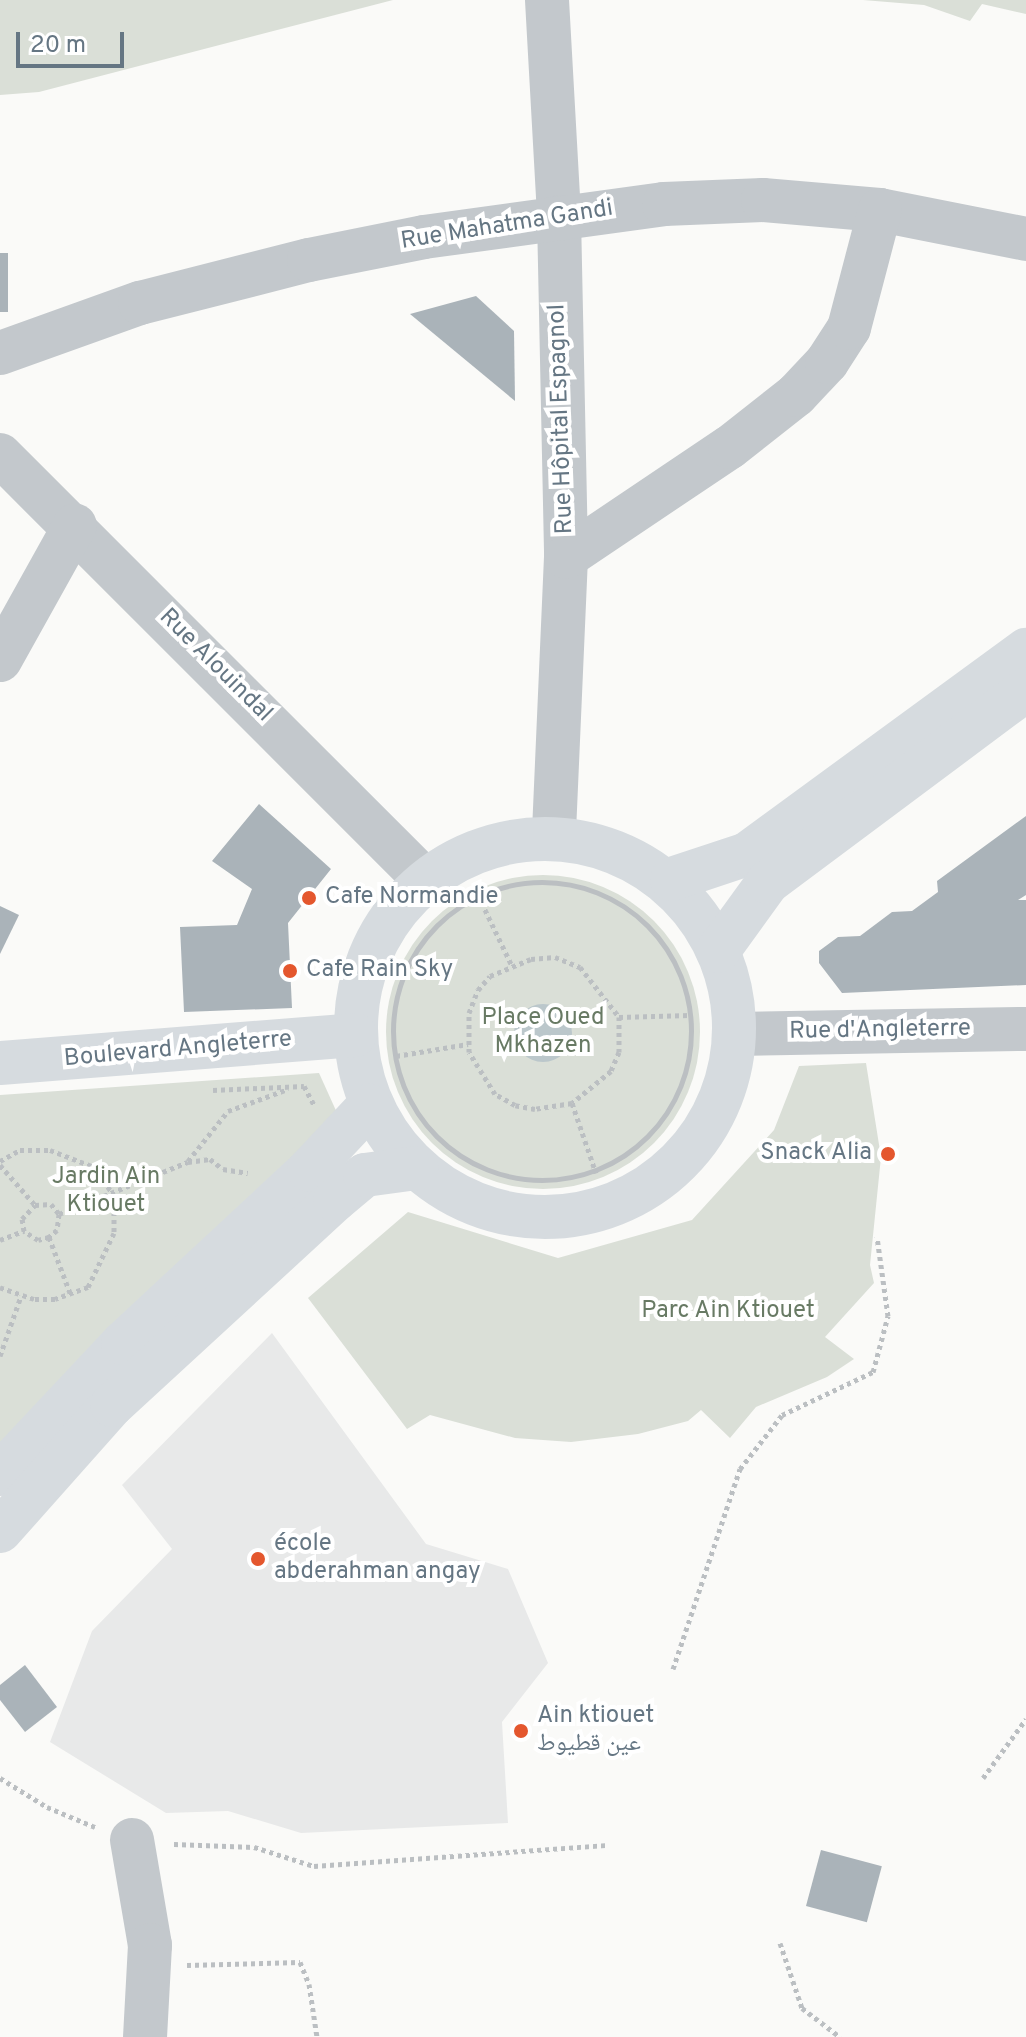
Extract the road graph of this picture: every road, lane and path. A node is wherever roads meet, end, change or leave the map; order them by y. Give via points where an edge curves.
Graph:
1 (547, 0) edge
2 (880, 210) junction
3 (559, 217) junction
4 (1026, 239) edge
5 (0, 353) edge
6 (0, 455) edge
7 (75, 525) junction
8 (566, 557) junction
9 (1026, 650) edge
10 (0, 660) edge
11 (1026, 690) edge
12 (554, 837) junction
13 (672, 879) junction
14 (426, 881) junction
15 (478, 895) junction
16 (718, 951) junction
17 (512, 966) junction
18 (690, 1015) junction
19 (619, 1017) junction
20 (1026, 1029) edge
21 (735, 1034) junction
22 (355, 1035) junction
23 (468, 1044) junction
24 (396, 1056) junction
25 (0, 1063) edge
26 (297, 1086) junction
27 (199, 1090) dead end
28 (572, 1103) junction
29 (369, 1106) junction
30 (314, 1111) dead end
31 (188, 1162) junction
32 (0, 1163) edge
33 (417, 1168) junction
34 (257, 1170) dead end
35 (596, 1173) junction
36 (112, 1192) junction
37 (35, 1205) junction
38 (59, 1214) junction
39 (24, 1231) junction
40 (49, 1237) junction
41 (877, 1237) dead end
42 (0, 1240) edge
43 (0, 1287) edge
44 (70, 1293) junction
45 (21, 1296) junction
46 (0, 1356) edge
47 (0, 1474) edge
48 (0, 1531) edge
49 (673, 1669) dead end
50 (1026, 1719) edge
51 (0, 1778) edge
52 (983, 1778) dead end
53 (132, 1840) junction
54 (605, 1845) dead end
55 (780, 1943) dead end
56 (150, 1968) junction
57 (145, 2037) edge
58 (317, 2037) edge
59 (840, 2037) edge

1 - 3 street, Rue Hôpital Espagnol
2 - 3 street, Rue Mahatma Gandi via 763,200 664,204
2 - 4 street, Rue Mahatma Gandi
2 - 8 street via 849,328 827,362 796,395 730,447
3 - 5 street, Rue Mahatma Gandi via 309,260 140,303
3 - 8 street, Rue Hôpital Espagnol
6 - 7 street, Rue Alouindal
7 - 10 street
7 - 14 street, Rue Alouindal
8 - 12 street, Rue Hôpital Espagnol
9 - 13 main road via 747,854
11 - 16 main road via 768,882
12 - 13 main road via 609,848
12 - 14 main road via 501,843 451,862
13 - 16 main road
14 - 22 main road via 379,936 360,984
15 - 17 path
15 - 18 path via 503,886 546,883 573,886 626,910 656,933 679,976
15 - 24 path via 429,930 401,970 392,1010
16 - 21 main road via 732,997
17 - 19 path via 555,957 580,967
17 - 23 path via 478,990 469,1013
18 - 19 path
18 - 35 path via 688,1061 676,1101 639,1142
19 - 28 path via 619,1052 611,1071
20 - 21 street, Rue d'Angleterre
21 - 33 main road via 726,1087 702,1136 665,1176 619,1203 566,1217 512,1215 460,1198
22 - 25 main road, Boulevard Angleterre
22 - 29 main road
23 - 24 path
23 - 28 path via 495,1094 535,1109
24 - 35 path via 425,1122 484,1171 531,1182
26 - 27 path
26 - 30 path via 304,1086
26 - 31 path via 228,1111
28 - 35 path
29 - 33 main road via 390,1142
29 - 47 main road via 309,1170 123,1343
31 - 34 path via 210,1159 223,1169
31 - 36 path
32 - 36 path via 20,1150 50,1150 94,1167
32 - 37 path
33 - 48 main road via 365,1175 335,1200 112,1405
36 - 38 path
36 - 44 path via 110,1247 88,1287
37 - 38 path via 51,1204
37 - 39 path via 22,1219
38 - 40 path via 57,1230
39 - 40 path via 38,1240
39 - 42 path
40 - 44 path
41 - 49 path via 888,1316 873,1372 782,1415 740,1469
43 - 45 path
44 - 45 path via 55,1299
45 - 46 path
50 - 52 path
51 - 53 path via 76,1821
53 - 54 path via 249,1846 314,1866
53 - 56 street
55 - 59 path via 802,2008
56 - 57 street
56 - 58 path via 300,1962

